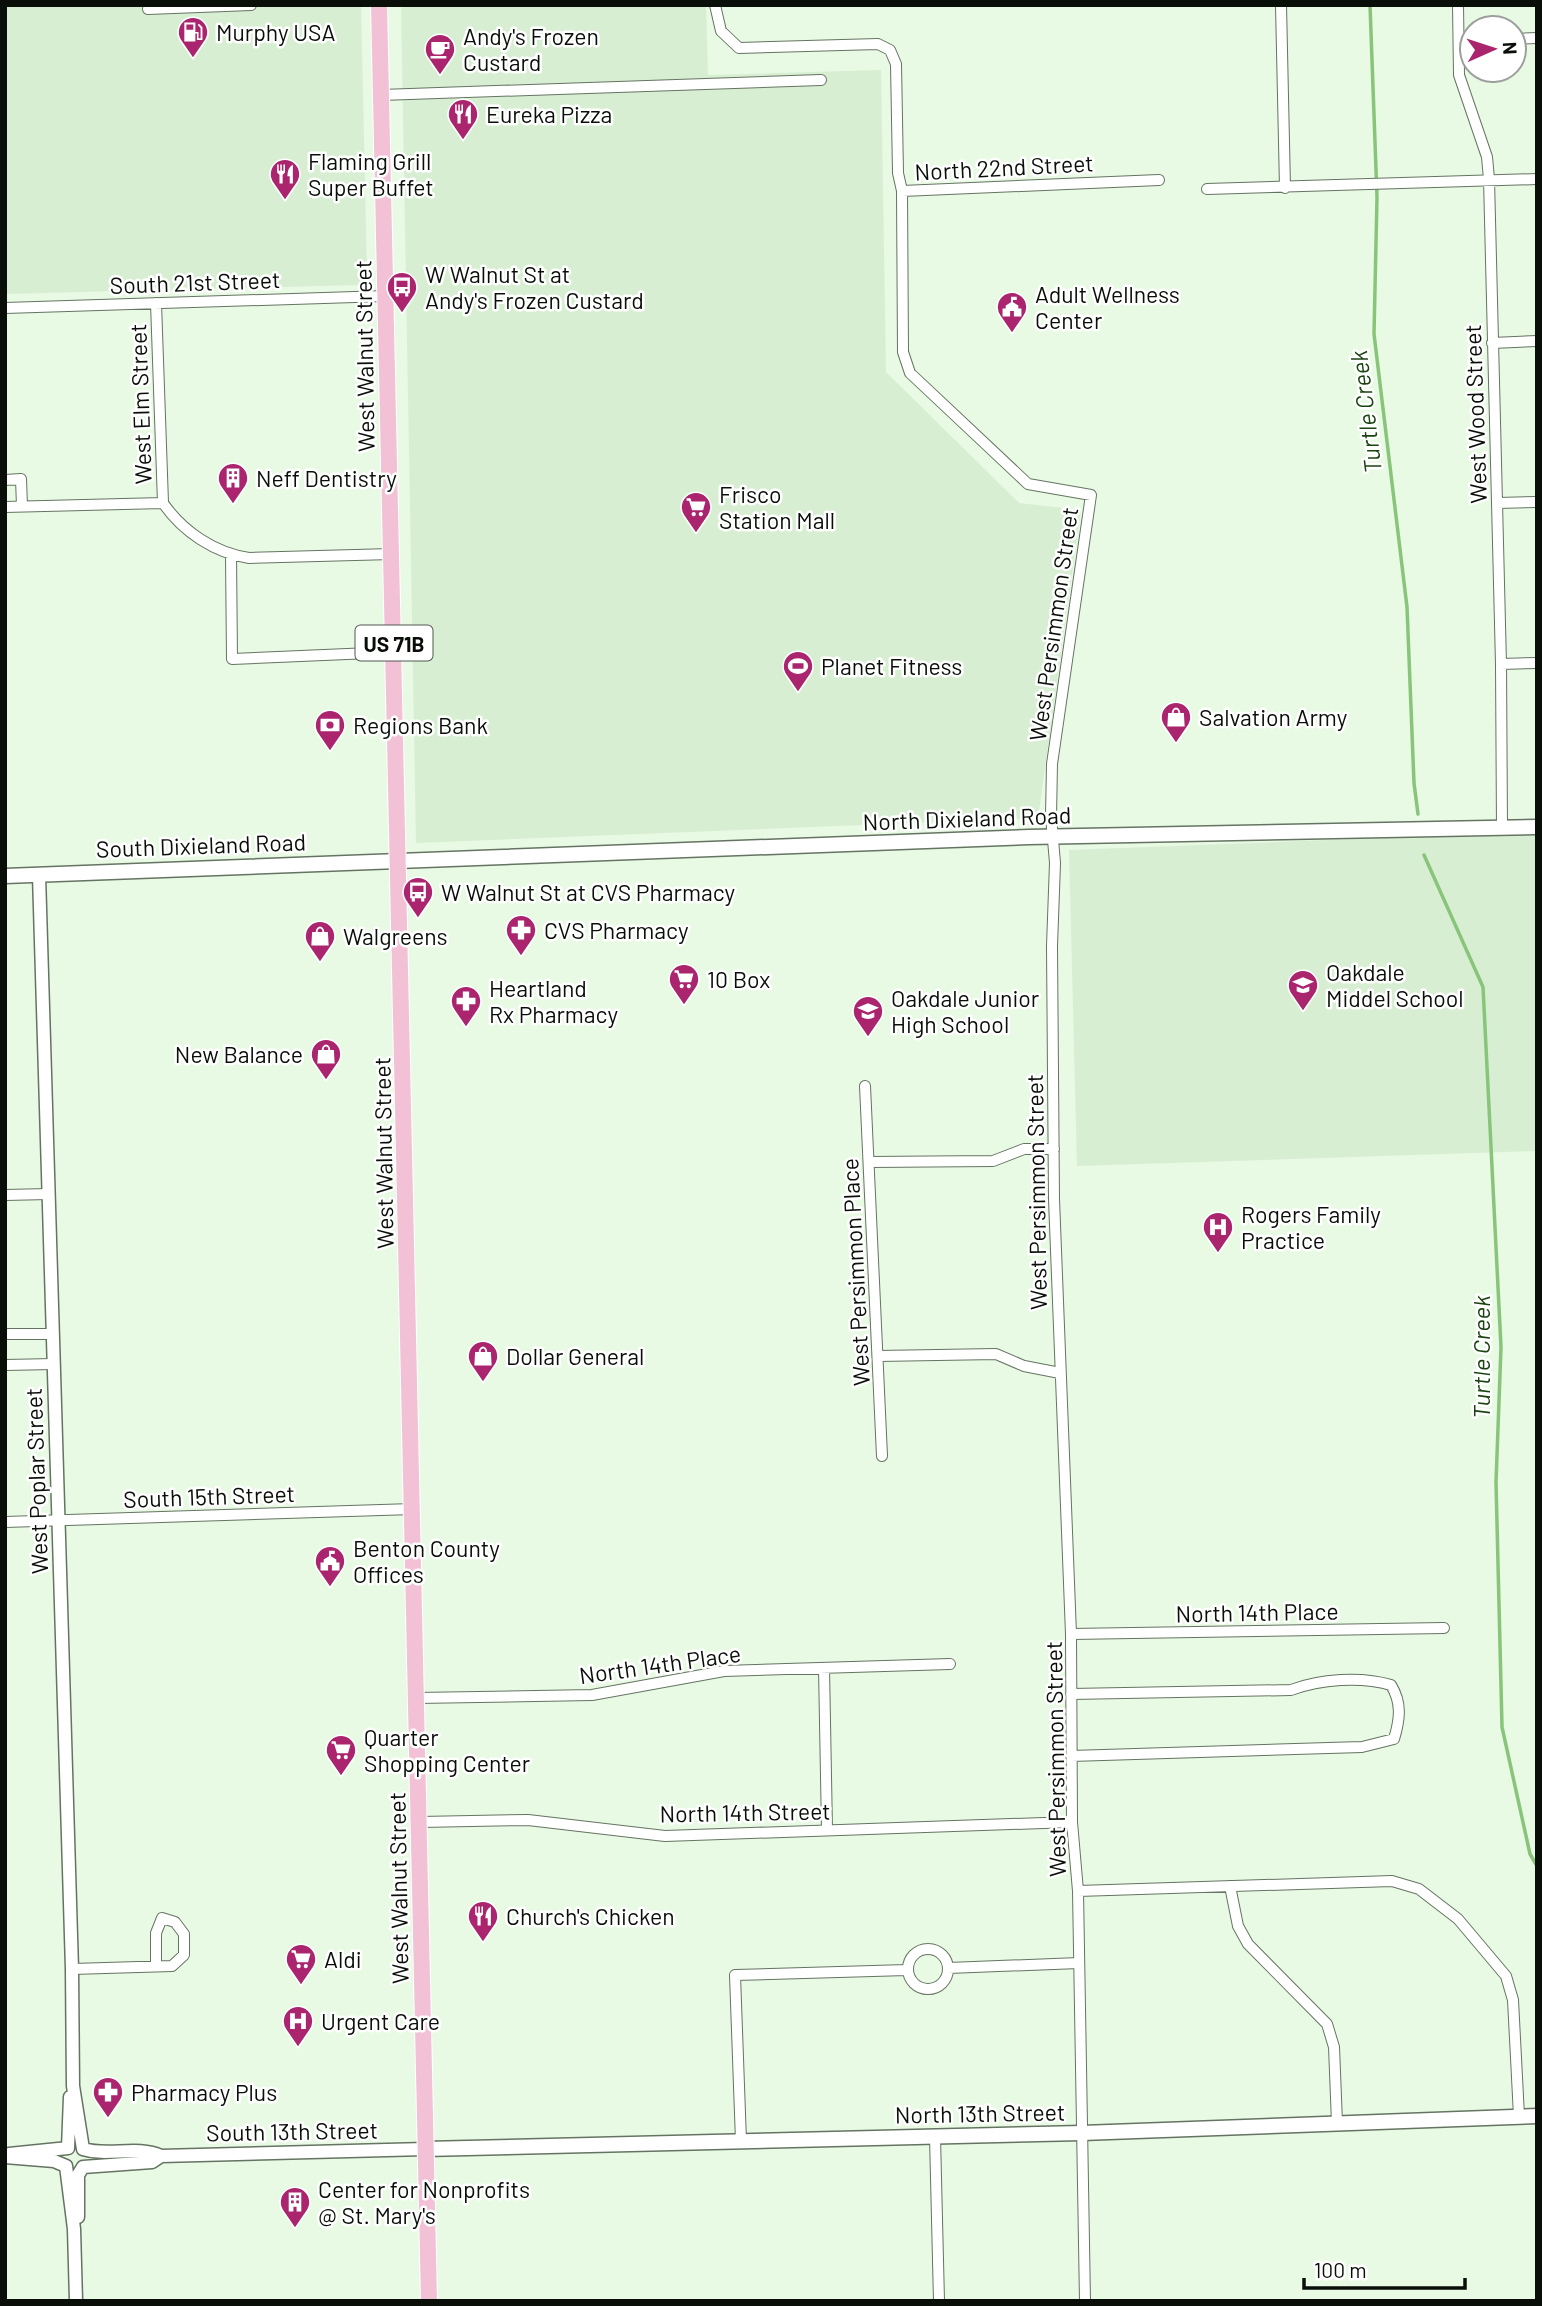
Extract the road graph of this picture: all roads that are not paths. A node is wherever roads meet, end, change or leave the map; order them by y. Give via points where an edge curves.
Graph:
1 (251, 5) edge
2 (379, 5) edge
3 (715, 5) edge
4 (1281, 5) edge
5 (148, 9) dead end
6 (821, 80) dead end
7 (1462, 84) edge
8 (381, 95) junction
9 (1489, 179) junction
10 (1537, 179) edge
11 (1159, 180) dead end
12 (1285, 188) junction
13 (1207, 189) dead end
14 (902, 191) junction
15 (386, 296) junction
16 (156, 303) junction
17 (5, 308) edge
18 (1537, 341) edge
19 (1492, 343) junction
20 (5, 480) edge
21 (1537, 502) edge
22 (163, 503) junction
23 (1497, 503) junction
24 (22, 506) junction
25 (5, 507) edge
26 (392, 554) junction
27 (231, 555) junction
28 (394, 652) junction
29 (1537, 663) edge
30 (1502, 664) junction
31 (1502, 827) junction
32 (1537, 827) edge
33 (1052, 837) junction
34 (399, 859) junction
35 (39, 875) junction
36 (5, 876) edge
37 (866, 1086) dead end
38 (1054, 1149) junction
39 (869, 1162) junction
40 (48, 1194) junction
41 (5, 1195) edge
42 (5, 1334) edge
43 (53, 1334) junction
44 (878, 1356) junction
45 (54, 1364) junction
46 (5, 1365) edge
47 (1060, 1373) junction
48 (882, 1456) dead end
49 (413, 1509) junction
50 (58, 1520) junction
51 (5, 1522) edge
52 (1444, 1628) dead end
53 (1071, 1634) junction
54 (950, 1664) dead end
55 (824, 1668) junction
56 (1071, 1694) junction
57 (416, 1698) junction
58 (1072, 1756) junction
59 (420, 1822) junction
60 (1072, 1822) junction
61 (827, 1830) junction
62 (1230, 1886) junction
63 (1077, 1891) junction
64 (1079, 1963) junction
65 (156, 1966) junction
66 (948, 1968) junction
67 (72, 1969) junction
68 (907, 1970) junction
69 (73, 2086) junction
70 (1519, 2116) junction
71 (1537, 2116) edge
72 (1337, 2123) junction
73 (1082, 2133) junction
74 (935, 2137) junction
75 (741, 2141) junction
76 (68, 2148) junction
77 (425, 2149) junction
78 (83, 2150) junction
79 (5, 2156) edge
80 (161, 2156) junction
81 (66, 2166) junction
82 (82, 2167) junction
83 (74, 2229) junction
84 (76, 2301) edge
85 (429, 2301) edge
86 (939, 2301) edge
87 (1085, 2301) edge

1 - 5 street
2 - 8 main road, West Walnut Street / US 71B
3 - 14 street, North 22nd Street via 721,31 739,48 878,44 890,50 896,64
4 - 12 street
6 - 8 street
7 - 9 street, West Wood Street via 1487,157
8 - 15 main road, West Walnut Street / US 71B
9 - 10 street
9 - 12 street
9 - 19 street, West Wood Street
11 - 14 street, North 22nd Street
12 - 13 street
14 - 33 street, West Persimmon Street via 904,352 910,373 1028,484 1091,495 1052,764
15 - 16 street, South 21st Street
15 - 26 main road, West Walnut Street / US 71B
16 - 17 street, South 21st Street
16 - 22 street, West Elm Street
18 - 19 street
19 - 23 street, West Wood Street
20 - 24 street via 21,479
21 - 23 street
22 - 24 street
22 - 27 street via 194,534
23 - 30 street, West Wood Street
24 - 25 street
26 - 27 street
26 - 28 main road, West Walnut Street / US 71B
27 - 28 street via 232,659
28 - 34 main road, West Walnut Street / US 71B
29 - 30 street
30 - 31 street, West Wood Street
31 - 32 main road, North Dixieland Road
31 - 33 main road, North Dixieland Road
33 - 34 main road, North Dixieland Road
33 - 38 street, West Persimmon Street
34 - 35 main road, South Dixieland Road
34 - 49 main road, West Walnut Street / US 71B
35 - 36 main road, South Dixieland Road
35 - 40 street, West Poplar Street
37 - 39 street, West Persimmon Place
38 - 39 street via 1024,1149 993,1161
38 - 47 street, West Persimmon Street
39 - 44 street, West Persimmon Place
40 - 41 street
40 - 43 street, West Poplar Street
42 - 43 street
43 - 45 street, West Poplar Street
44 - 47 street via 996,1354 1024,1366
44 - 48 street, West Persimmon Place
45 - 46 street
45 - 50 street, West Poplar Street
47 - 53 street, West Persimmon Street
49 - 50 street, South 15th Street
49 - 57 main road, West Walnut Street / US 71B
50 - 51 street, South 15th Street
50 - 67 street, West Poplar Street
52 - 53 street, North 14th Place
53 - 56 street, West Persimmon Street
54 - 55 street, North 14th Place
55 - 57 street, North 14th Place via 724,1671 592,1695
55 - 61 street
56 - 58 street, West Persimmon Street
56 - 58 street via 1291,1690 1310,1682 1375,1680 1391,1685 1398,1697 1400,1721 1394,1739 1362,1747
57 - 59 main road, West Walnut Street / US 71B
58 - 60 street, West Persimmon Street
59 - 61 street, North 14th Street via 528,1821 665,1836
59 - 77 main road, West Walnut Street / US 71B
60 - 61 street, North 14th Street
60 - 63 street, West Persimmon Street
62 - 63 street
62 - 70 street via 1392,1881 1419,1889 1458,1919 1506,1976 1513,2000
62 - 72 street via 1238,1926 1248,1944 1327,2024 1334,2047
63 - 64 street, West Persimmon Street
64 - 66 street
64 - 73 street, West Persimmon Street
65 - 65 street via 156,1933 162,1919 175,1922 184,1934 184,1955 172,1966
65 - 67 street
66 - 68 street via 941,1953 928,1948 915,1953
66 - 68 street via 943,1983 932,1990 913,1983
67 - 69 street, West Poplar Street
68 - 75 street via 735,1975
69 - 76 street, West Poplar Street
69 - 78 street, West Poplar Street
70 - 71 main road, North 13th Street
70 - 72 main road, North 13th Street
72 - 73 main road, North 13th Street
73 - 74 main road, North 13th Street
73 - 87 street, West Persimmon Street
74 - 75 main road, North 13th Street
74 - 86 street
75 - 77 main road, North 13th Street
76 - 78 street
76 - 79 street
76 - 81 street via 63,2155
77 - 80 street, South 13th Street
77 - 85 main road, West Walnut Street / US 71B
78 - 80 street, South 13th Street via 150,2151
78 - 82 street via 86,2160
79 - 81 street
80 - 82 street, South 13th Street via 152,2162
81 - 82 street
81 - 83 street
82 - 83 street
83 - 84 street

